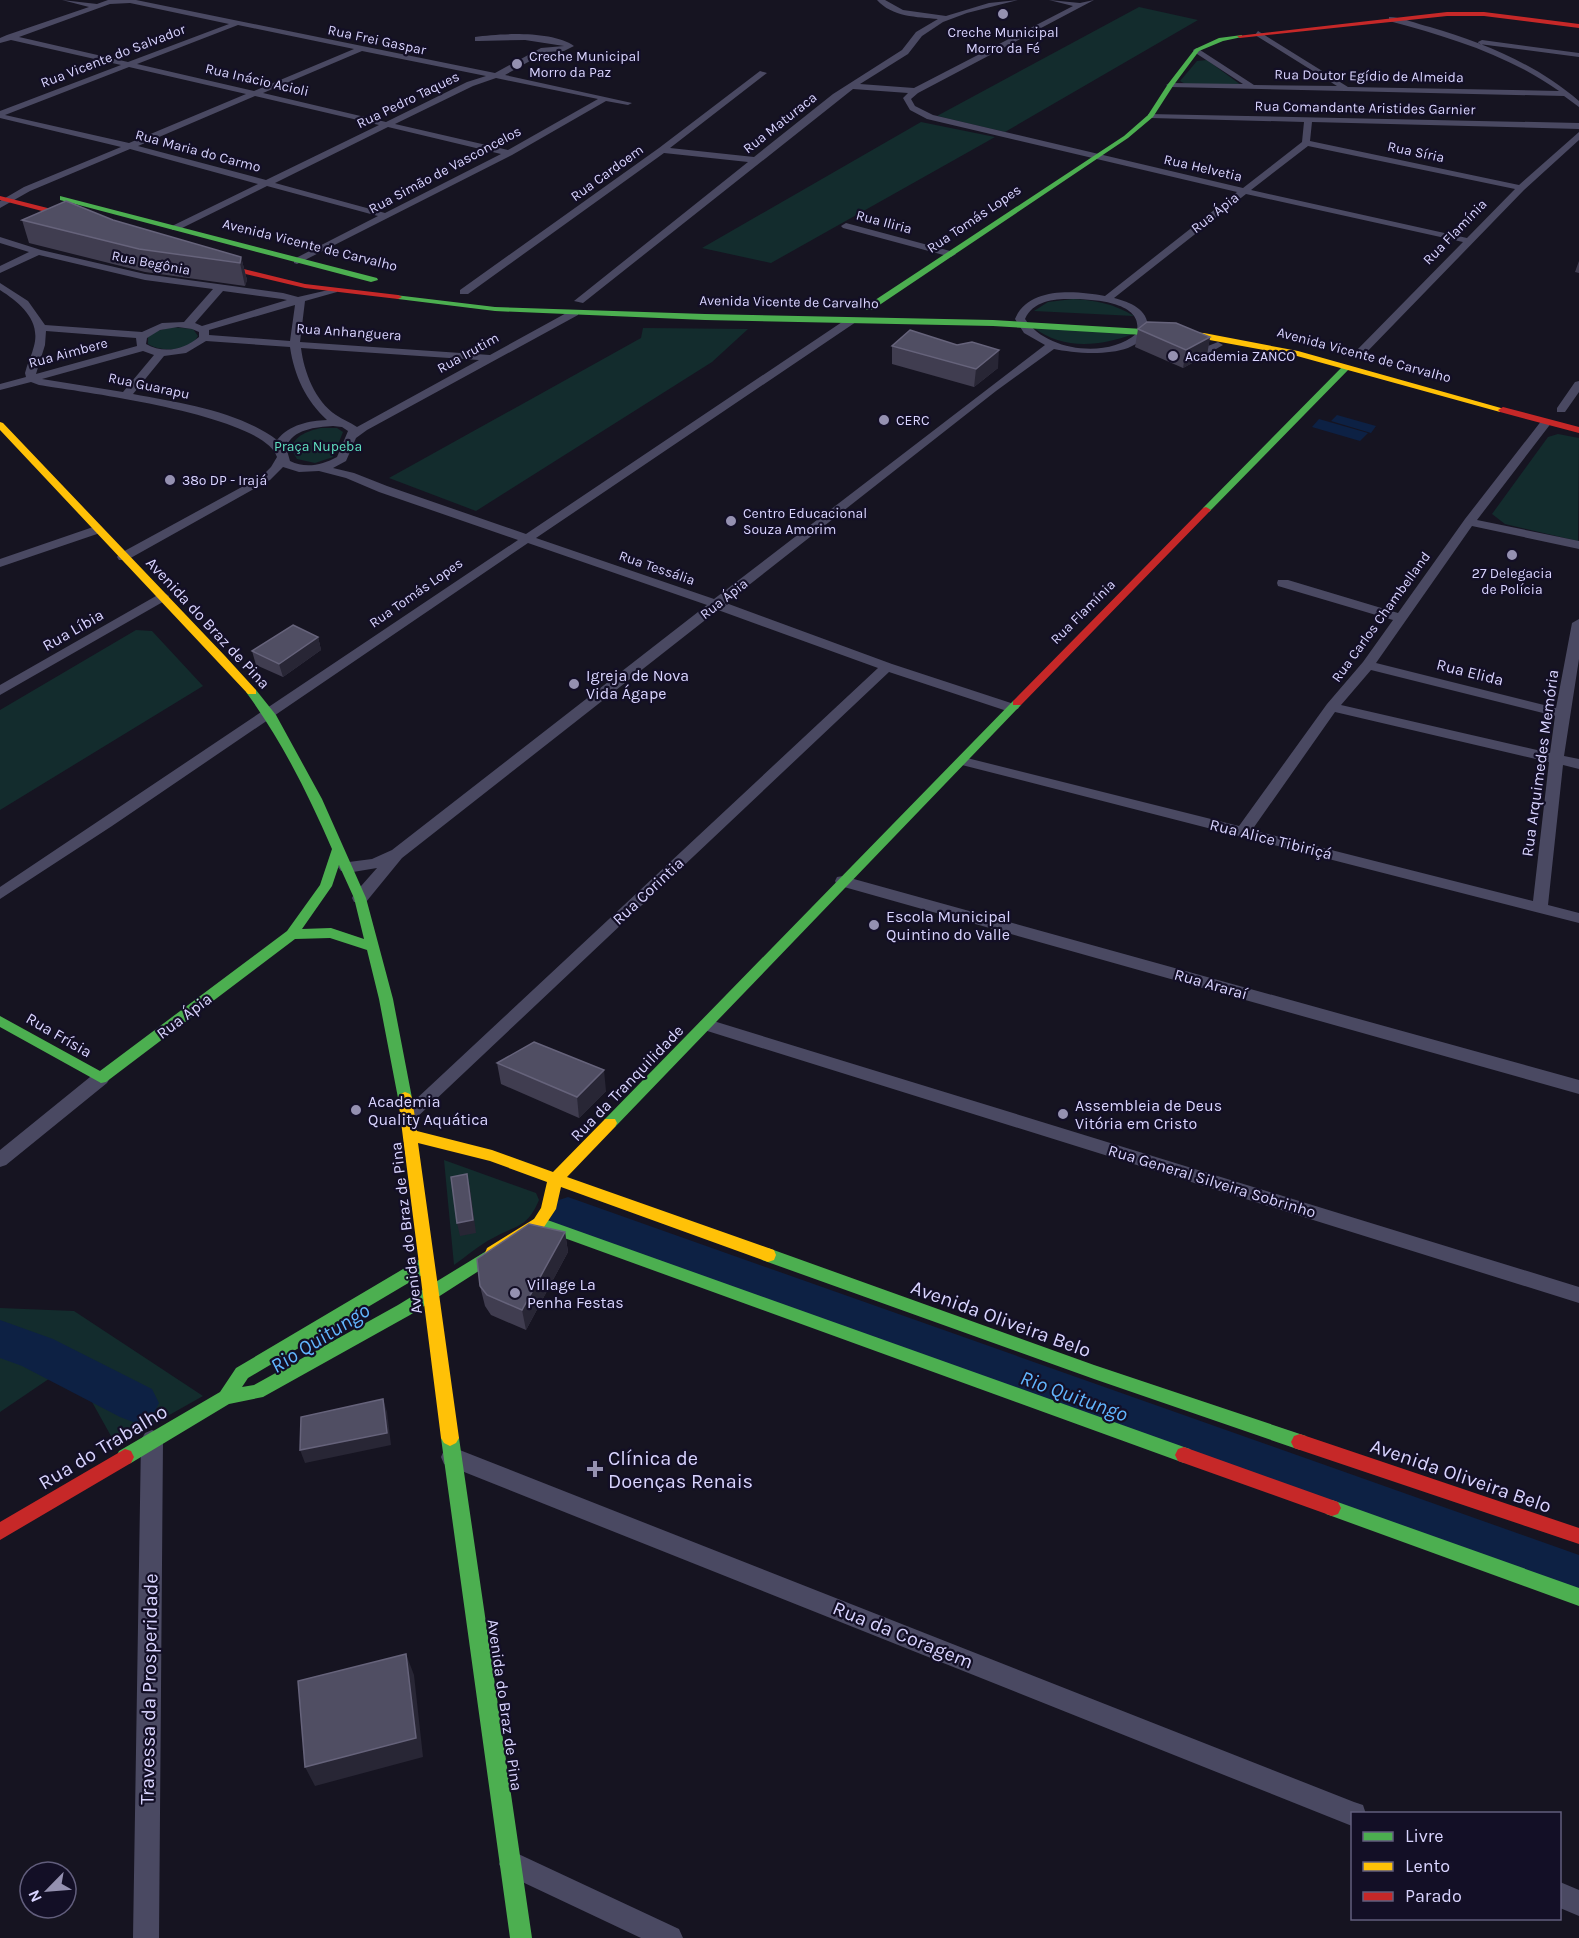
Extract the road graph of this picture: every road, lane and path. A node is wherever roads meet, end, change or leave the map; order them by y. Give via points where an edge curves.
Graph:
1 (66, 0) edge
2 (122, 0) edge
3 (880, 0) edge
4 (1014, 0) edge
5 (1053, 0) edge
6 (1090, 0) edge
7 (1081, 5) junction
8 (98, 6) junction
9 (946, 18) junction
10 (1392, 19) junction
11 (236, 23) junction
12 (1579, 26) edge
13 (1258, 33) junction
14 (0, 35) edge
15 (10, 37) junction
16 (478, 39) dead end
17 (1469, 40) junction
18 (0, 41) edge
19 (359, 50) junction
20 (1197, 50) junction
21 (1579, 55) edge
22 (128, 64) junction
23 (763, 73) dead end
24 (491, 77) junction
25 (1170, 85) junction
26 (851, 86) junction
27 (1252, 87) junction
28 (1345, 88) junction
29 (915, 91) junction
30 (254, 94) junction
31 (1567, 94) junction
32 (603, 100) junction
33 (628, 104) dead end
34 (1579, 105) edge
35 (0, 115) edge
36 (1151, 116) junction
37 (1308, 120) junction
38 (388, 125) junction
39 (1546, 125) junction
40 (1579, 126) edge
41 (1579, 135) edge
42 (1306, 143) junction
43 (1570, 143) junction
44 (129, 146) junction
45 (662, 150) junction
46 (508, 153) junction
47 (1096, 156) junction
48 (754, 160) junction
49 (268, 183) junction
50 (0, 185) edge
51 (1521, 188) junction
52 (27, 189) junction
53 (1243, 191) junction
54 (3, 200) edge
55 (387, 216) junction
56 (95, 224) edge
57 (846, 226) dead end
58 (175, 228) junction
59 (0, 240) edge
60 (1470, 241) junction
61 (38, 252) junction
62 (951, 254) junction
63 (201, 260) edge
64 (297, 261) junction
65 (0, 270) edge
66 (0, 286) edge
67 (220, 288) junction
68 (333, 290) junction
69 (464, 292) junction
70 (1107, 299) junction
71 (300, 301) junction
72 (576, 307) junction
73 (869, 308) junction
74 (1022, 319) junction
75 (852, 320) junction
76 (188, 324) junction
77 (1142, 325) junction
78 (1223, 325) dead end
79 (42, 328) junction
80 (203, 333) junction
81 (144, 335) junction
82 (1191, 335) junction
83 (295, 344) junction
84 (1052, 345) junction
85 (1218, 345) dead end
86 (144, 348) junction
87 (162, 352) junction
88 (1353, 354) joint
89 (492, 357) junction
90 (1376, 360) dead end
91 (1347, 367) junction
92 (32, 378) junction
93 (1579, 384) edge
94 (0, 387) edge
95 (126, 396) junction
96 (320, 406) junction
97 (1555, 408) joint
98 (1579, 415) edge
99 (377, 420) junction
100 (1546, 422) junction
101 (344, 424) junction
102 (0, 425) edge
103 (309, 426) junction
104 (297, 430) junction
105 (1579, 430) edge
106 (258, 431) junction
107 (354, 435) junction
108 (281, 452) junction
109 (346, 454) junction
110 (319, 468) junction
111 (304, 469) junction
112 (266, 478) junction
113 (361, 480) junction
114 (1469, 522) junction
115 (96, 530) junction
116 (525, 538) junction
117 (1579, 545) edge
118 (123, 557) junction
119 (0, 563) edge
120 (1283, 583) dead end
121 (163, 596) junction
122 (718, 605) junction
123 (1401, 618) junction
124 (1579, 623) edge
125 (1577, 646) edge
126 (1368, 665) junction
127 (887, 668) junction
128 (0, 692) edge
129 (1332, 707) junction
130 (1012, 708) junction
131 (1562, 714) junction
132 (270, 715) junction
133 (1557, 759) junction
134 (963, 760) junction
135 (1579, 764) edge
136 (1243, 831) junction
137 (338, 850) junction
138 (397, 854) junction
139 (346, 867) junction
140 (843, 881) junction
141 (0, 894) edge
142 (360, 898) junction
143 (1540, 907) junction
144 (1579, 918) edge
145 (292, 934) junction
146 (372, 947) junction
147 (0, 1021) edge
148 (707, 1025) junction
149 (101, 1078) junction
150 (1579, 1087) edge
151 (408, 1115) junction
152 (411, 1135) junction
153 (0, 1160) edge
154 (555, 1180) junction
155 (539, 1223) junction
156 (426, 1264) junction
157 (430, 1294) junction
158 (1579, 1295) edge
159 (226, 1397) junction
160 (152, 1440) junction
161 (452, 1457) junction
162 (0, 1532) edge
163 (1579, 1536) edge
164 (1579, 1597) edge
165 (1351, 1813) edge
166 (512, 1864) junction
167 (1561, 1895) edge
168 (1579, 1902) edge
169 (146, 1938) edge
170 (521, 1938) edge
171 (670, 1938) edge

1 - 8 street
2 - 8 street
2 - 11 street, Rua Frei Gaspar
3 - 9 street via 902,12
4 - 9 street, Rua Maturaca
5 - 7 street
6 - 7 street
7 - 29 street
8 - 15 street
9 - 26 street, Rua Maturaca via 916,36 905,52
10 - 12 main road via 1484,14
10 - 13 main road
10 - 17 street
11 - 19 street, Rua Frei Gaspar
11 - 22 street, Rua Vicente do Salvador
13 - 20 main road via 1221,39
13 - 28 street
14 - 15 street, Rua Inácio Acioli
15 - 18 street
15 - 22 street, Rua Inácio Acioli
16 - 24 street, Rua Pedro Taques via 522,38 570,46 544,50
17 - 21 street
17 - 31 street
19 - 24 street, Rua Frei Gaspar
19 - 30 street
20 - 25 main road, Rua Tomás Lopes
20 - 27 street
22 - 30 street, Rua Inácio Acioli
22 - 35 street, Rua Vicente do Salvador
23 - 45 street, Rua Cardoem
24 - 32 street, Rua Frei Gaspar
24 - 38 street, Rua Pedro Taques
25 - 27 street, Rua Doutor Egídio de Almeida
25 - 36 main road, Rua Tomás Lopes
26 - 29 street
26 - 48 street, Rua Maturaca
27 - 28 street, Rua Doutor Egídio de Almeida
28 - 31 street, Rua Doutor Egídio de Almeida
29 - 47 street, Rua Helvetia via 907,98 908,103 930,117
30 - 38 street, Rua Inácio Acioli
30 - 44 street
31 - 34 street
32 - 33 street, Rua Frei Gaspar
32 - 46 street, Rua Simão de Vasconcelos
35 - 44 street, Rua Maria do Carmo
36 - 37 street, Rua Comandante Aristides Garnier
36 - 47 main road, Rua Tomás Lopes
37 - 39 street, Rua Comandante Aristides Garnier
37 - 42 street
38 - 46 street, Rua Inácio Acioli
38 - 49 street, Rua Pedro Taques
39 - 40 street, Rua Comandante Aristides Garnier
39 - 43 street
41 - 43 street, Rua Flamínia
42 - 51 street, Rua Síria
42 - 53 street, Rua Ápia
43 - 51 street, Rua Flamínia
44 - 49 street, Rua Maria do Carmo
44 - 52 street
45 - 48 street
45 - 69 street, Rua Cardoem
46 - 55 street, Rua Simão de Vasconcelos
47 - 53 street, Rua Helvetia
47 - 62 main road, Rua Tomás Lopes
48 - 72 street, Rua Maturaca
49 - 55 street, Rua Maria do Carmo
49 - 58 street, Rua Pedro Taques
50 - 52 main road, Avenida Vicente de Carvalho
51 - 60 street, Rua Flamínia
52 - 54 street
52 - 58 main road, Avenida Vicente de Carvalho
53 - 60 street, Rua Helvetia
53 - 70 street, Rua Ápia
54 - 56 main road
55 - 64 street, Rua Simão de Vasconcelos
57 - 62 street, Rua Iliria
58 - 64 main road, Avenida Vicente de Carvalho
59 - 61 street, Rua Begônia
60 - 88 street, Rua Flamínia
61 - 65 street
61 - 67 street, Rua Begônia via 145,277
62 - 73 main road, Rua Tomás Lopes
63 - 68 main road, Avenida Vicente de Carvalho via 277,281
64 - 69 main road, Avenida Vicente de Carvalho via 371,279
66 - 79 street via 25,302
67 - 71 street, Rua Begônia
67 - 76 street
68 - 71 street
68 - 72 main road, Avenida Vicente de Carvalho via 495,309
69 - 72 main road, Avenida Vicente de Carvalho
70 - 74 street via 1076,295 1047,298 1027,307
70 - 77 street via 1134,310
71 - 80 street
71 - 83 street
72 - 73 main road, Avenida Vicente de Carvalho
72 - 75 main road, Avenida Vicente de Carvalho
72 - 89 street, Rua Irutim
73 - 74 main road, Avenida Vicente de Carvalho
74 - 75 main road, Avenida Vicente de Carvalho
74 - 77 main road, Avenida Vicente de Carvalho
74 - 84 street via 1033,336
75 - 116 street, Rua Tomás Lopes
76 - 80 street, Rua Anhanguera
76 - 81 street via 163,326
77 - 78 main road, Avenida Vicente de Carvalho
77 - 82 main road, Avenida Vicente de Carvalho
77 - 84 street via 1138,338 1129,344 1085,351
79 - 81 street
79 - 92 street
80 - 83 street, Rua Anhanguera
80 - 87 street via 188,349
81 - 86 street via 140,340
82 - 85 street via 1187,342 1209,350
82 - 91 main road, Avenida Vicente de Carvalho via 1263,346
83 - 89 street, Rua Anhanguera
83 - 96 street via 302,373
84 - 122 street, Rua Ápia
86 - 87 street
86 - 92 street, Rua Aimbere
87 - 95 street
88 - 90 main road, Avenida Vicente de Carvalho
89 - 99 street, Rua Irutim
91 - 100 main road, Avenida Vicente de Carvalho
91 - 130 main road, Rua Flamínia
92 - 94 street, Rua Aimbere
92 - 95 street, Rua Guarapu
93 - 97 street
95 - 106 street, Rua Guarapu
96 - 101 street via 329,417
96 - 103 street via 319,416
97 - 98 main road
99 - 101 street, Rua Irutim
99 - 107 street, Rua Irutim
100 - 105 main road, Avenida Vicente de Carvalho
100 - 114 street, Rua Carlos Chambelland
101 - 103 street
101 - 107 street via 353,429
102 - 115 main road, Avenida do Braz de Pina
103 - 104 street
104 - 106 street, Rua Guarapu
104 - 108 street via 285,437
106 - 108 street, Rua Guarapu via 270,437
107 - 109 street
108 - 111 street via 287,465
108 - 112 street via 276,469
109 - 110 street
109 - 113 street via 350,467
110 - 111 street
110 - 113 street, Rua Tessália
111 - 112 street
112 - 118 street
113 - 116 street, Rua Tessália
114 - 117 street
114 - 123 street, Rua Carlos Chambelland
115 - 118 main road, Avenida do Braz de Pina
115 - 119 street
116 - 122 street, Rua Tessália
116 - 132 street, Rua Tomás Lopes
118 - 121 main road, Avenida do Braz de Pina
120 - 123 street
121 - 128 street, Rua Líbia
121 - 132 main road, Avenida do Braz de Pina
122 - 127 street, Rua Tessália
122 - 138 street, Rua Ápia
123 - 126 street, Rua Carlos Chambelland
124 - 125 street, Rua Arquimedes Memória
125 - 131 street, Rua Arquimedes Memória
126 - 129 street, Rua Carlos Chambelland
126 - 131 street, Rua Elida
127 - 130 street, Rua Tessália
127 - 151 street, Rua Corintia
129 - 133 street
129 - 136 street, Rua Carlos Chambelland
130 - 134 main road, Rua Flamínia
131 - 133 street, Rua Arquimedes Memória
132 - 137 main road, Avenida do Braz de Pina via 316,799
132 - 141 street, Rua Tomás Lopes
133 - 135 street
133 - 143 street, Rua Arquimedes Memória
134 - 136 street, Rua Alice Tibiriçá
134 - 140 main road, Rua Flamínia
136 - 143 street, Rua Alice Tibiriçá
137 - 139 main road, Avenida do Braz de Pina
137 - 145 main road, Rua Ápia via 326,886
138 - 139 street, Rua Ápia via 369,865
138 - 142 street, Rua Ápia
139 - 142 main road, Avenida do Braz de Pina
140 - 148 main road, Rua da Tranquilidade
140 - 150 street, Rua Araraí
142 - 146 main road, Avenida do Braz de Pina
143 - 144 street, Rua Alice Tibiriçá
145 - 146 main road via 331,933
145 - 149 main road, Rua Ápia
146 - 151 main road, Avenida do Braz de Pina
147 - 149 main road, Rua Frísia
148 - 154 main road, Rua da Tranquilidade
148 - 158 street, Rua General Silveira Sobrinho
149 - 153 street, Rua Ápia
151 - 152 main road, Avenida do Braz de Pina
152 - 154 main road, Avenida Oliveira Belo via 492,1156
152 - 156 main road, Avenida do Braz de Pina
154 - 155 main road via 548,1209
154 - 163 main road, Avenida Oliveira Belo via 1094,1372
155 - 157 main road
155 - 164 main road
156 - 157 main road, Avenida do Braz de Pina
156 - 159 main road, Rua do Trabalho via 242,1373
157 - 159 main road, Rua do Trabalho via 257,1392
157 - 161 main road, Avenida do Braz de Pina
159 - 160 main road, Rua do Trabalho
160 - 162 main road, Rua do Trabalho
160 - 169 street, Travessa da Prosperidade
161 - 165 street, Rua da Coragem
161 - 166 main road, Avenida do Braz de Pina
166 - 170 main road, Avenida do Braz de Pina
166 - 171 street
167 - 168 street

